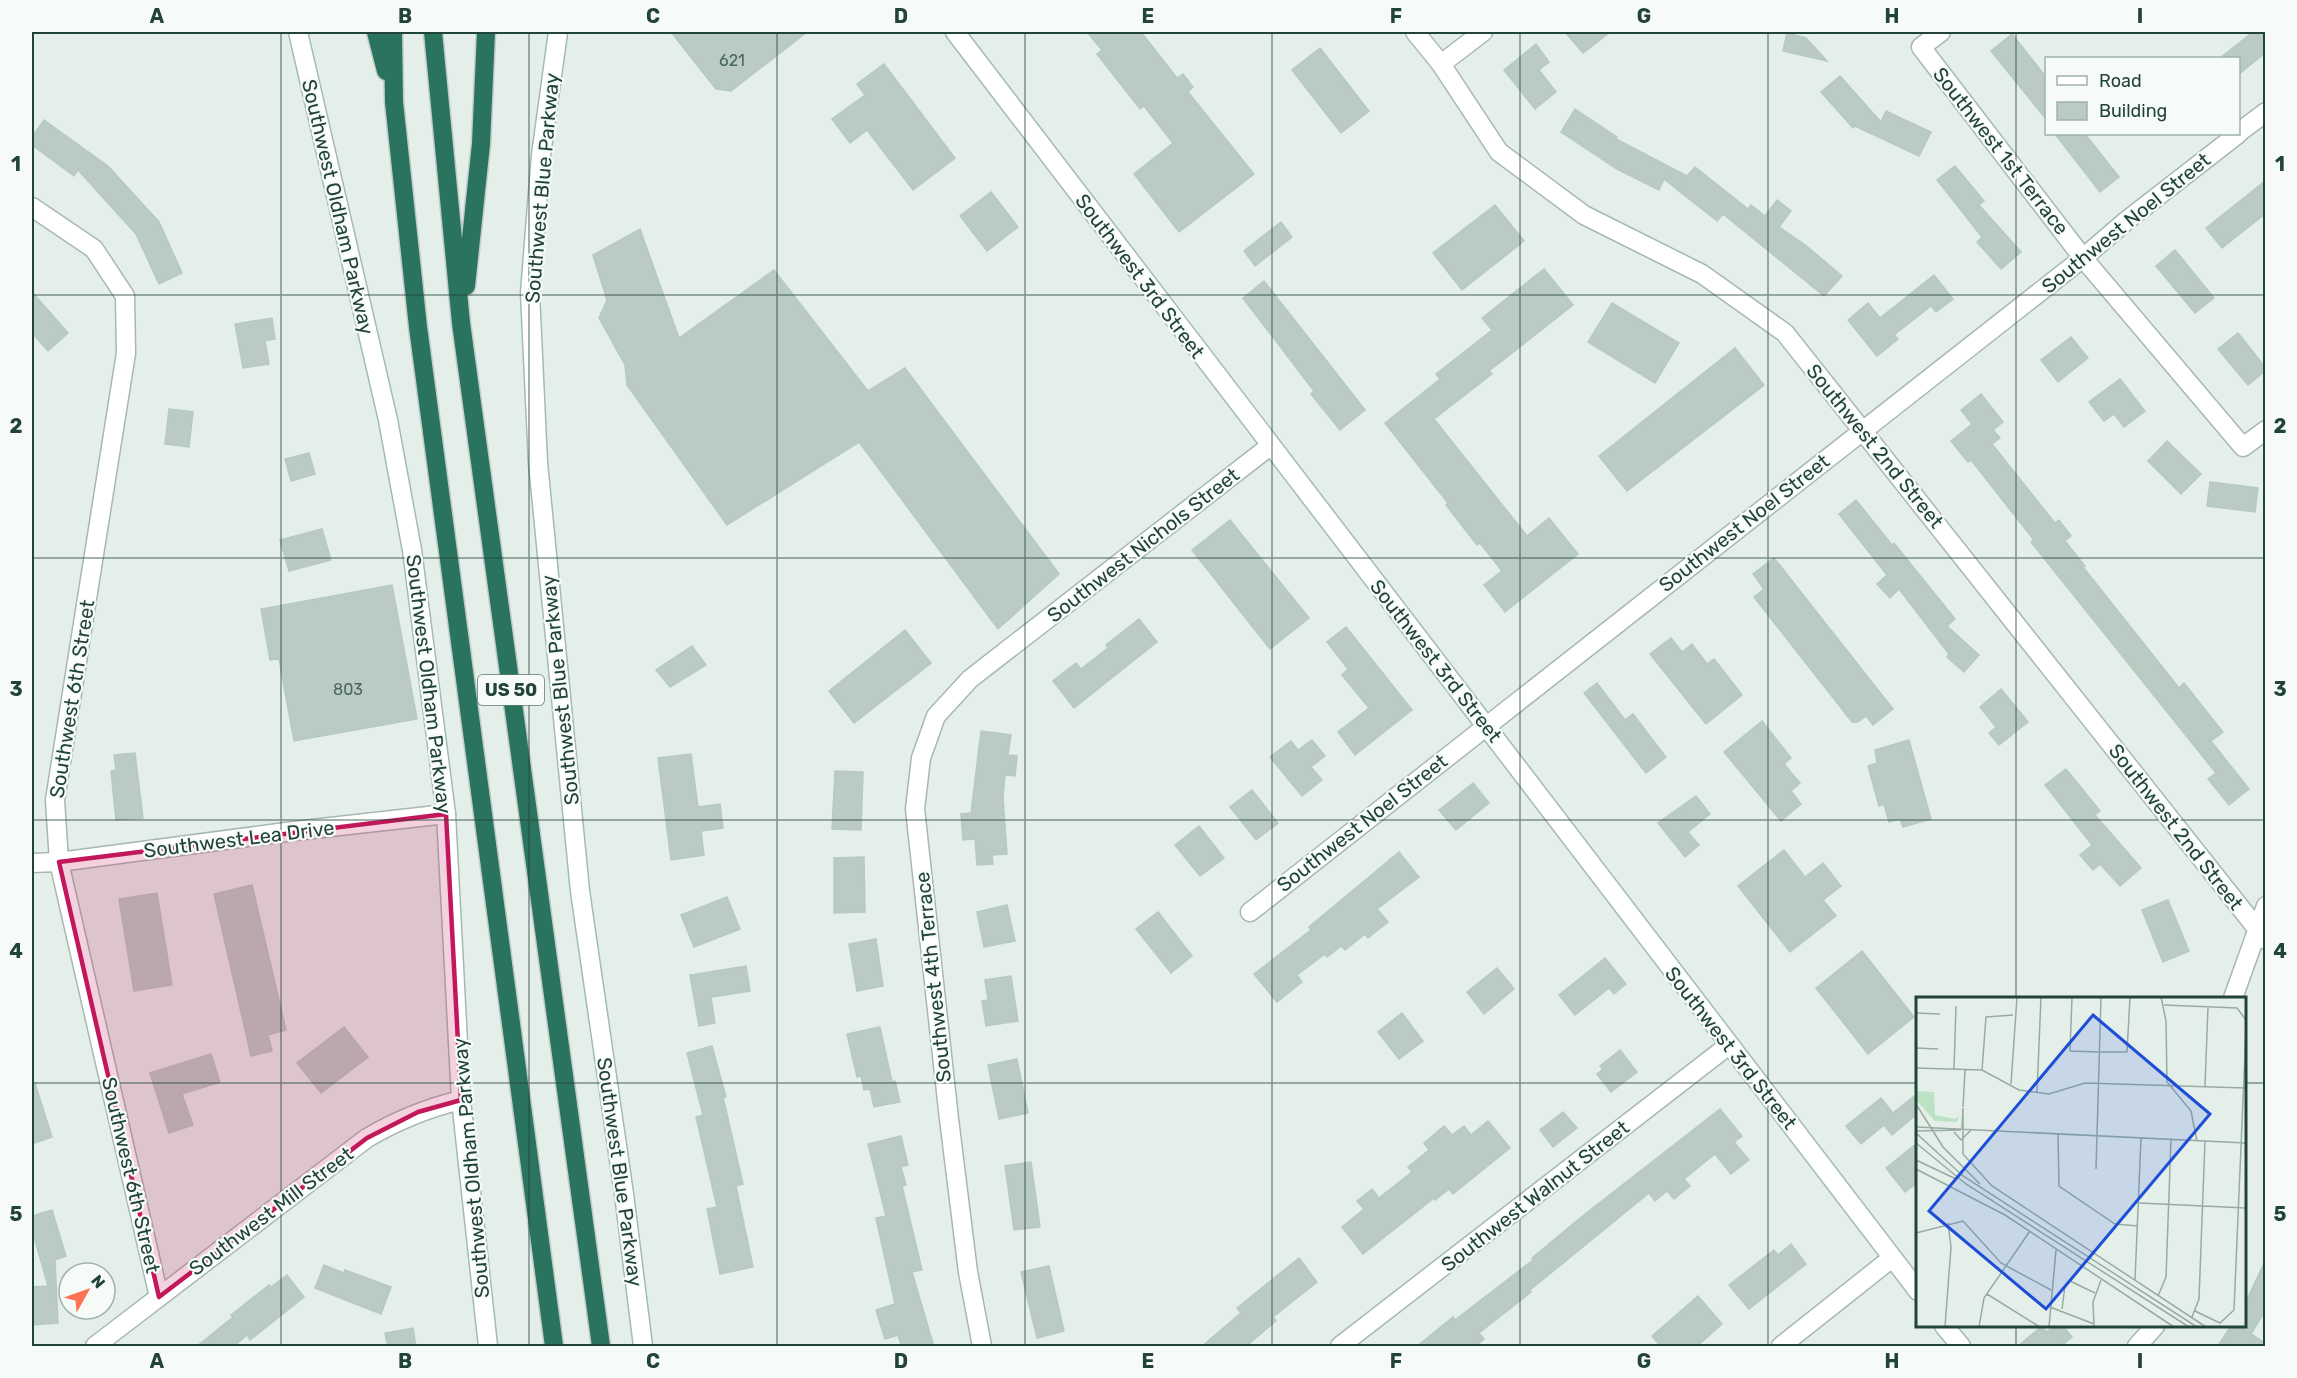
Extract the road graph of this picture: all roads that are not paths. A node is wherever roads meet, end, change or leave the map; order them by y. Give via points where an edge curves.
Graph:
1 (298, 32) edge
2 (376, 32) edge
3 (393, 32) edge
4 (433, 32) edge
5 (486, 32) edge
6 (558, 32) edge
7 (955, 32) edge
8 (1415, 32) edge
9 (1483, 32) edge
10 (1941, 32) edge
11 (1441, 64) junction
12 (394, 102) junction
13 (2265, 112) edge
14 (2240, 131) edge
15 (2235, 135) edge
16 (32, 207) edge
17 (2083, 258) junction
18 (461, 323) junction
19 (1863, 430) junction
20 (2265, 430) edge
21 (1270, 446) junction
22 (1016, 644) joint
23 (1486, 725) junction
24 (447, 814) junction
25 (59, 862) junction
26 (32, 863) edge
27 (2265, 906) edge
28 (1250, 912) dead end
29 (2261, 934) edge
30 (2234, 997) edge
31 (1729, 1045) junction
32 (461, 1100) junction
33 (1892, 1258) junction
34 (1916, 1290) edge
35 (159, 1297) junction
36 (1945, 1327) edge
37 (2154, 1327) edge
38 (95, 1347) edge
39 (488, 1347) edge
40 (554, 1347) edge
41 (601, 1347) edge
42 (643, 1347) edge
43 (982, 1347) edge
44 (1340, 1347) edge
45 (1781, 1347) edge
46 (1961, 1347) edge
47 (2137, 1347) edge

1 - 24 street, Southwest Oldham Parkway via 402,490
2 - 12 highway
3 - 12 highway, US 50
4 - 18 highway, US 50
5 - 18 highway via 481,144
6 - 42 street, Southwest Blue Parkway via 541,154 530,293 537,444 580,891
7 - 21 street, Southwest 3rd Street
8 - 11 street, Southwest 2nd Street
9 - 11 street
10 - 17 street, Southwest 1st Terrace via 1921,47
11 - 19 street, Southwest 2nd Street via 1499,152 1584,214 1702,274 1785,333
12 - 40 highway, US 50 via 418,327
13 - 14 street, Southwest Noel Street
15 - 17 street, Southwest Noel Street
16 - 25 street, Southwest 6th Street via 94,249 125,296 126,352 55,800
17 - 19 street, Southwest Noel Street
17 - 20 street, Southwest 1st Terrace via 2243,447
18 - 41 highway, US 50
19 - 23 street, Southwest Noel Street
19 - 29 street, Southwest 2nd Street
21 - 22 street, Southwest Nichols Street
21 - 23 street, Southwest 3rd Street
22 - 43 street, Southwest 4th Terrace via 970,679 936,716 921,758 915,809 968,1272
23 - 28 street, Southwest Noel Street
23 - 31 street, Southwest 3rd Street
24 - 25 street, Southwest Lea Drive
24 - 32 street, Southwest Oldham Parkway
25 - 26 street, Southwest Lea Drive
25 - 35 street, Southwest 6th Street
27 - 29 street
29 - 30 street
31 - 33 street, Southwest 3rd Street
31 - 44 street, Southwest Walnut Street
32 - 35 street, Southwest Mill Street via 395,1121 368,1138
32 - 39 street, Southwest Oldham Parkway
33 - 34 street, Southwest 3rd Street
33 - 45 street
35 - 38 street, Southwest Mill Street
36 - 46 street
37 - 47 street

